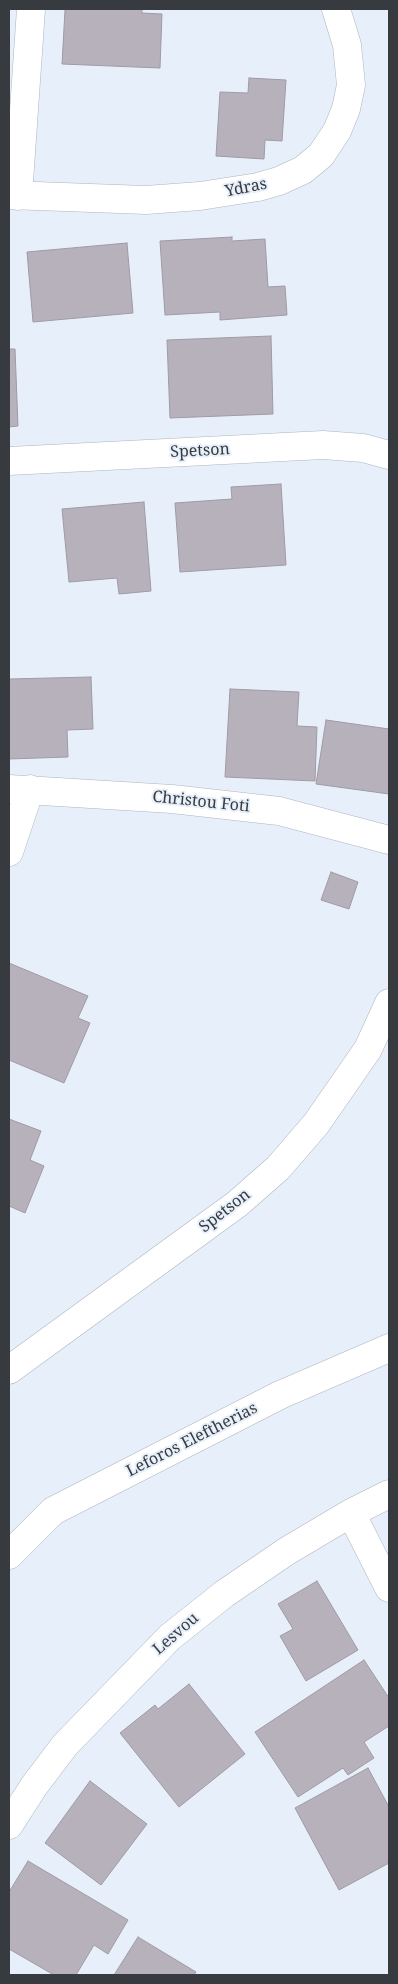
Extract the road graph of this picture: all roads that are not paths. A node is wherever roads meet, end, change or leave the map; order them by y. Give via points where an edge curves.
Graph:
1 (31, 9) edge
2 (336, 9) edge
3 (13, 196) edge
4 (389, 455) edge
5 (9, 461) edge
6 (19, 789) edge
7 (389, 840) edge
8 (9, 852) edge
9 (389, 1003) edge
10 (389, 1348) edge
11 (9, 1370) edge
12 (389, 1494) edge
13 (351, 1513) junction
14 (9, 1555) edge
15 (389, 1588) edge
16 (9, 1825) edge

1 - 3 street
2 - 3 street, Ydras via 347,45 351,85 346,110 321,155 303,170 258,187 200,196 146,200
4 - 5 street, Spetson via 363,448 323,445
6 - 7 street, Christou Foti via 172,798 279,811
6 - 8 street
9 - 11 street, Spetson via 368,1049 316,1124 278,1168 237,1204
10 - 14 street, Leforos Eleftherias via 280,1395 53,1511
12 - 13 street, Lesvou
13 - 15 street
13 - 16 street, Lesvou via 287,1550 170,1637 65,1745

